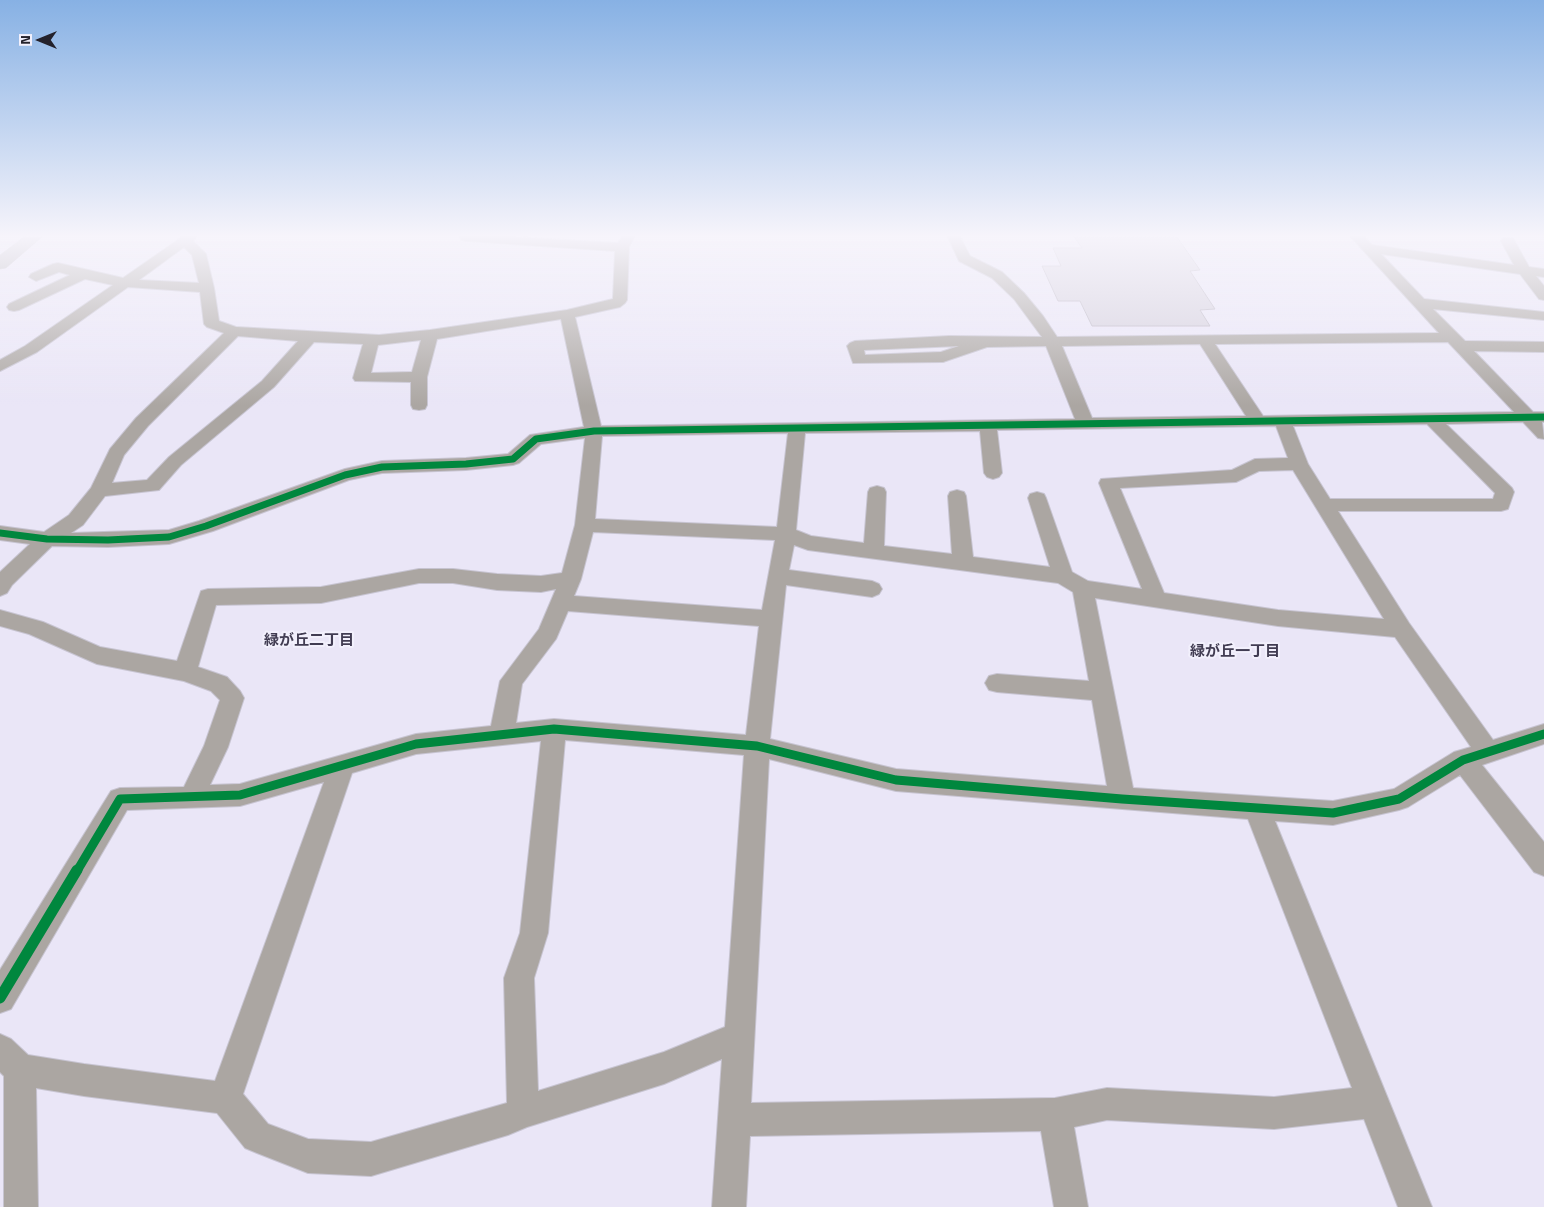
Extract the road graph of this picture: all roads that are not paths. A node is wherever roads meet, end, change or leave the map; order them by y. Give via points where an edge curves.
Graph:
1 (43, 293) edge
2 (111, 293) edge
3 (208, 293) edge
4 (621, 293) edge
5 (1016, 293) edge
6 (1410, 293) edge
7 (1419, 303) junction
8 (14, 307) dead end
9 (567, 314) junction
10 (1544, 316) edge
11 (234, 331) junction
12 (430, 335) junction
13 (310, 338) junction
14 (372, 340) junction
15 (1205, 340) junction
16 (1052, 341) junction
17 (985, 342) junction
18 (1456, 342) junction
19 (1544, 347) edge
20 (0, 366) edge
21 (419, 377) junction
22 (419, 405) dead end
23 (1536, 417) edge
24 (1432, 419) junction
25 (1258, 421) junction
26 (1283, 421) junction
27 (1085, 422) junction
28 (988, 424) junction
29 (797, 427) junction
30 (594, 431) junction
31 (1544, 434) edge
32 (1299, 464) junction
33 (993, 473) dead end
34 (99, 490) junction
35 (877, 492) dead end
36 (957, 496) dead end
37 (1037, 498) dead end
38 (1325, 505) junction
39 (585, 525) junction
40 (0, 533) edge
41 (786, 534) junction
42 (47, 539) junction
43 (874, 552) junction
44 (963, 563) junction
45 (777, 576) junction
46 (1063, 576) junction
47 (571, 579) junction
48 (0, 588) edge
49 (1083, 588) junction
50 (872, 589) dead end
51 (1157, 600) junction
52 (560, 603) junction
53 (0, 618) edge
54 (771, 619) junction
55 (1401, 629) junction
56 (185, 672) junction
57 (997, 683) dead end
58 (1102, 691) junction
59 (554, 729) junction
60 (502, 734) junction
61 (1544, 734) edge
62 (757, 746) junction
63 (1488, 752) junction
64 (1463, 760) junction
65 (342, 766) junction
66 (192, 798) junction
67 (1122, 800) junction
68 (1257, 808) junction
69 (1544, 863) edge
70 (0, 998) edge
71 (740, 1036) junction
72 (10, 1059) edge
73 (226, 1098) junction
74 (1373, 1102) junction
75 (523, 1112) junction
76 (1055, 1114) junction
77 (734, 1120) junction
78 (21, 1207) edge
79 (729, 1207) edge
80 (1071, 1207) edge
81 (1415, 1207) edge

1 - 8 street
2 - 20 street via 31,349
3 - 11 street via 212,324
4 - 9 street via 620,300 615,304
5 - 16 street
6 - 7 street
7 - 10 street
7 - 18 street
9 - 12 street
9 - 30 street
11 - 13 street
11 - 34 street via 142,422 116,453
12 - 14 street
12 - 21 street
13 - 14 street
13 - 34 street via 268,384 175,461 152,486
14 - 21 street via 361,378
15 - 16 street
15 - 18 street
15 - 25 street
16 - 17 street
16 - 27 street
17 - 17 street via 943,357 859,360 855,346
18 - 19 street
18 - 23 street
21 - 22 street
23 - 24 street
23 - 31 street
24 - 26 street
24 - 38 street via 1505,492 1501,505
25 - 26 street
25 - 27 street
26 - 32 street
27 - 28 street
28 - 29 street
28 - 33 street
29 - 30 street
29 - 41 street
30 - 39 street
30 - 42 street via 536,439 513,459 382,468 345,474 169,537
32 - 38 street
32 - 51 street via 1255,465 1236,476 1108,482
34 - 42 street via 76,520
35 - 43 street
36 - 44 street
37 - 46 street
38 - 55 street
39 - 41 street
39 - 47 street
40 - 42 street
41 - 43 street via 808,543
41 - 45 street
42 - 48 street via 4,580
43 - 44 street
44 - 46 street
45 - 50 street
45 - 54 street
46 - 49 street
47 - 52 street
47 - 56 street via 541,584 419,576 321,596 208,597
49 - 51 street
49 - 58 street
51 - 55 street via 1278,618
52 - 54 street
52 - 60 street via 548,633 511,681
53 - 56 street via 35,628 97,655
54 - 62 street
55 - 63 street
56 - 66 street via 219,684 232,698 216,747
57 - 58 street
58 - 67 street
59 - 60 street
59 - 62 street
59 - 75 street via 534,933 519,978
60 - 65 street via 416,744
61 - 63 street
62 - 67 street via 896,780
62 - 71 street
63 - 64 street
64 - 68 street via 1399,799 1333,813
64 - 69 street
65 - 66 street via 240,795
65 - 73 street
66 - 70 street via 120,799
67 - 68 street
68 - 74 street
71 - 75 street via 664,1068
71 - 77 street
72 - 73 street via 84,1080
72 - 78 street
73 - 75 street via 258,1136 308,1156 371,1159
74 - 76 street via 1274,1114 1107,1104
74 - 81 street
76 - 77 street
76 - 80 street
77 - 79 street

